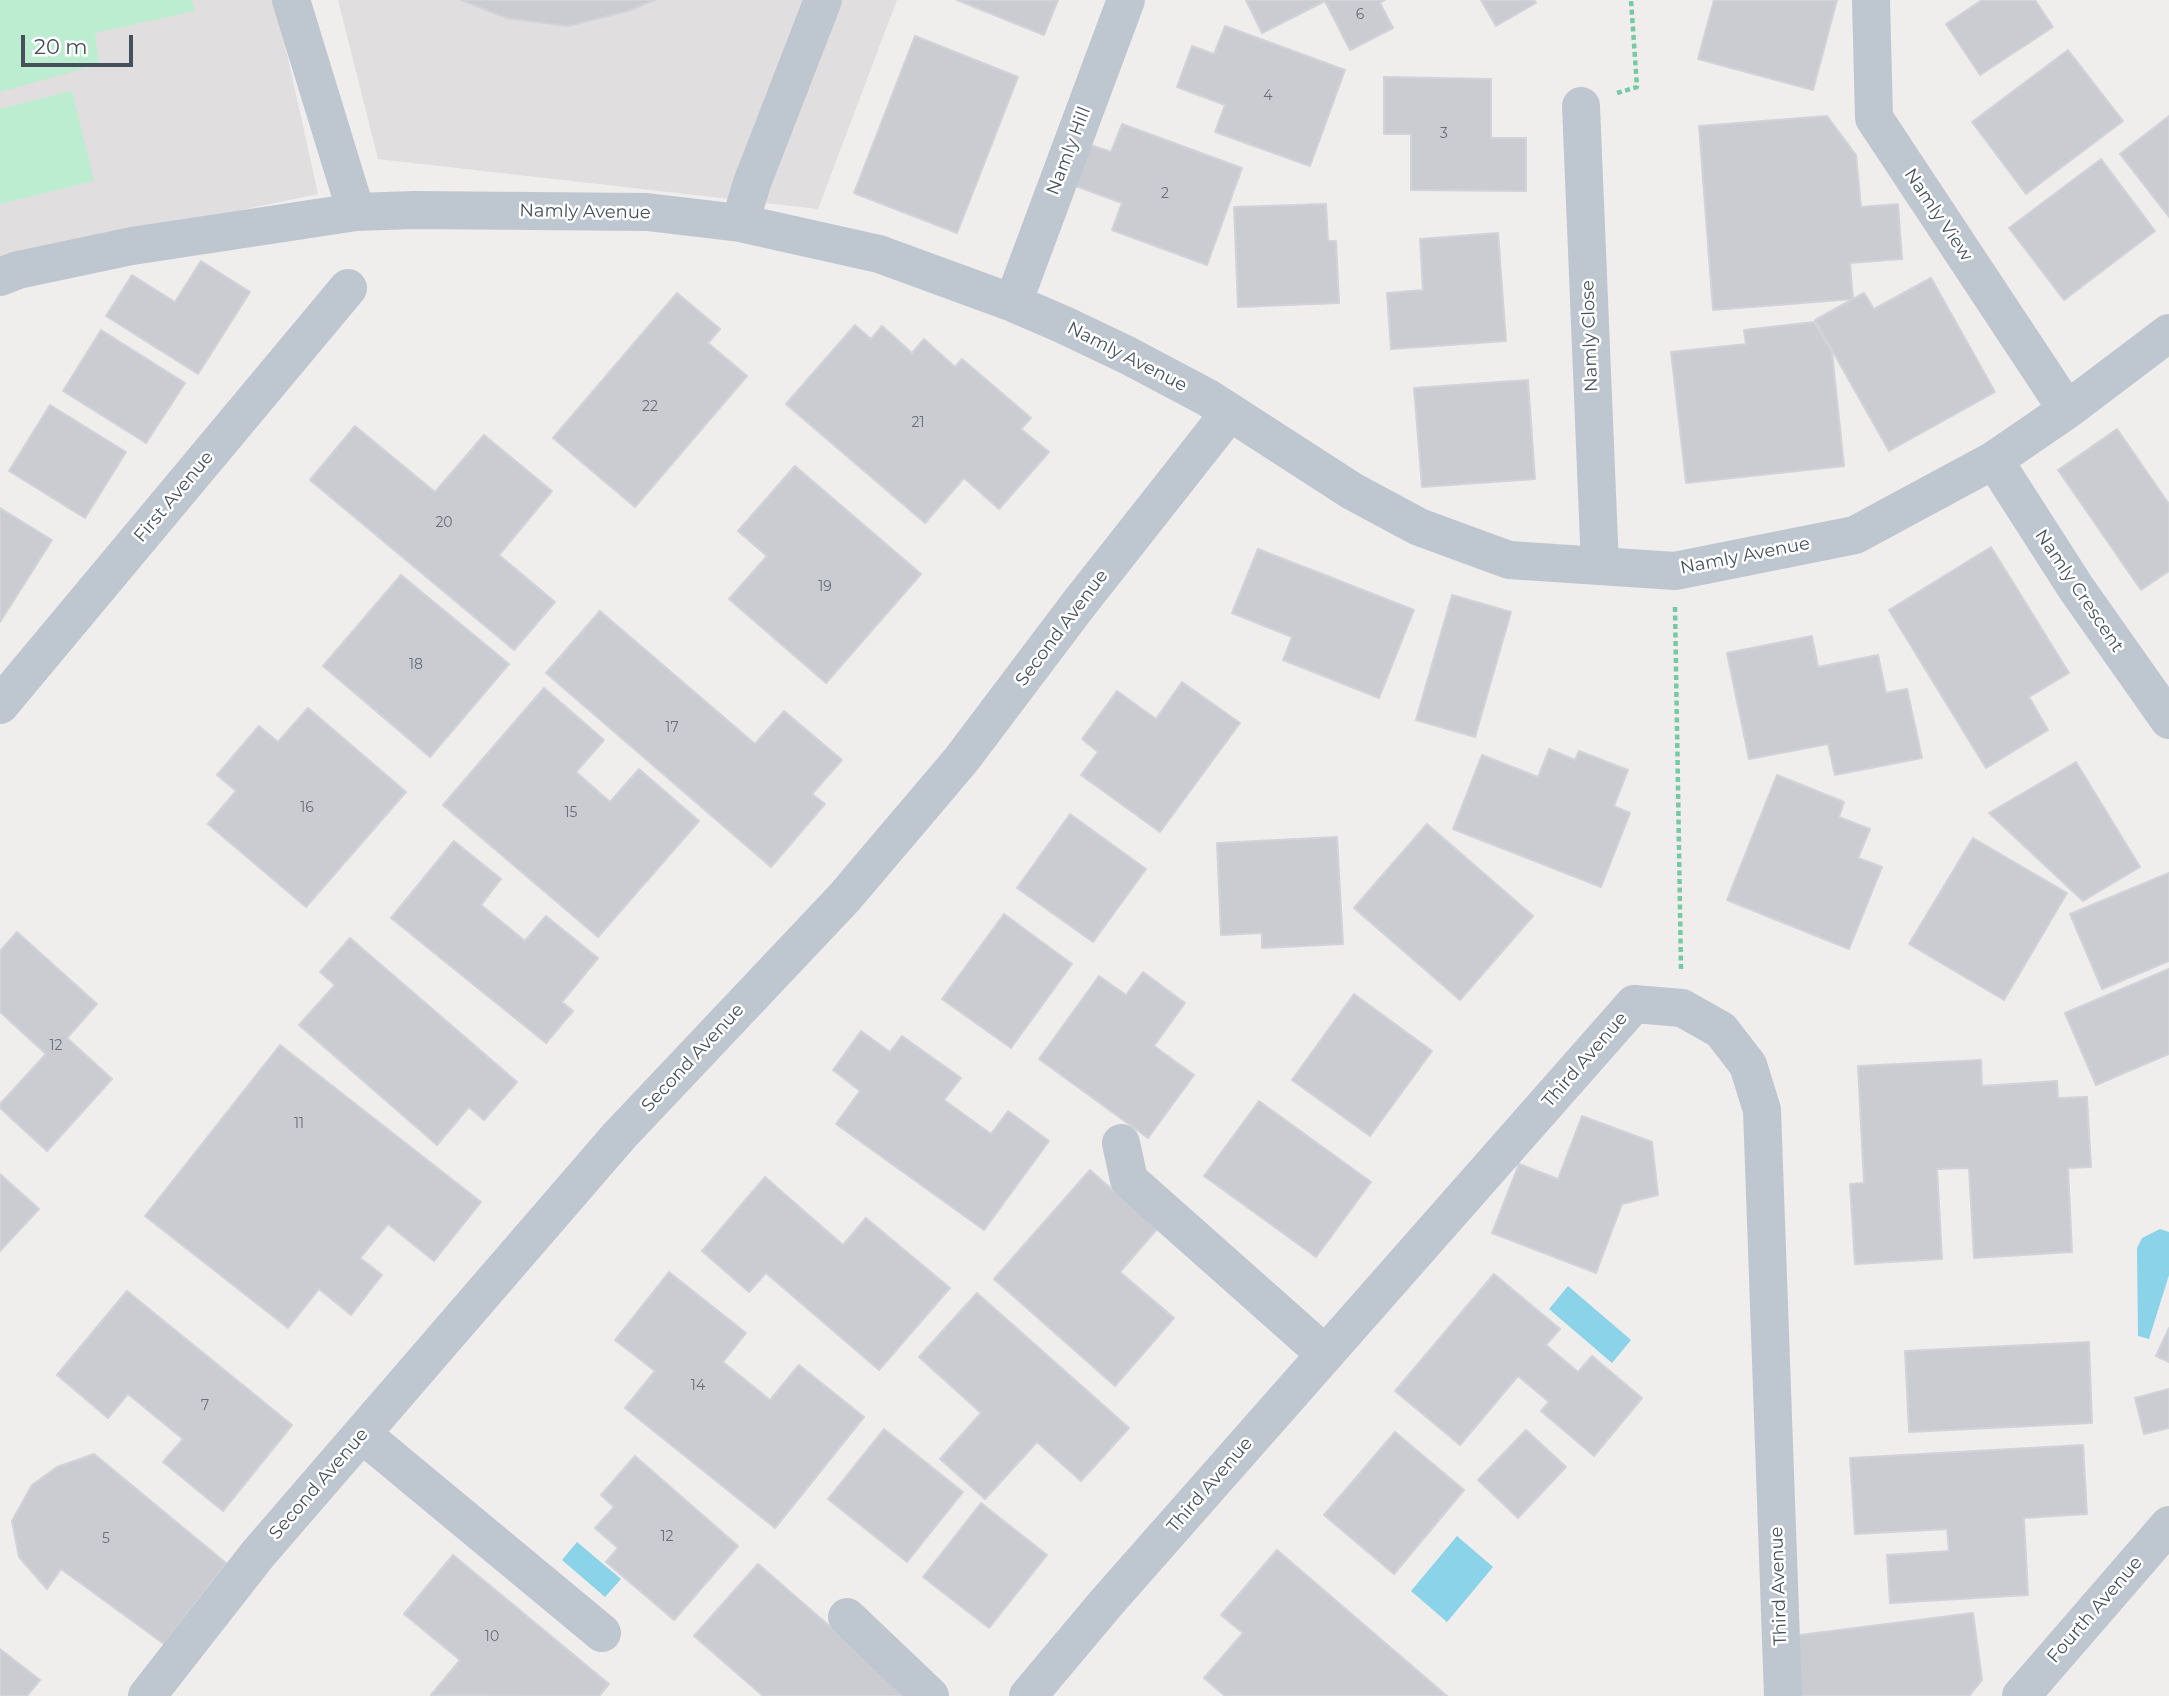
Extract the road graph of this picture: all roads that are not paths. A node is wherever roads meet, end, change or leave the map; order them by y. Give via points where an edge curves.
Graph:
1 (291, 0) edge
2 (823, 0) edge
3 (1126, 0) edge
4 (1871, 0) edge
5 (1581, 106) road end
6 (356, 212) junction
7 (740, 223) junction
8 (0, 277) edge
9 (348, 288) dead end
10 (1013, 303) junction
11 (2169, 332) edge
12 (2067, 410) junction
13 (1230, 412) junction
14 (1994, 460) junction
15 (1600, 566) junction
16 (0, 705) edge
17 (2169, 720) edge
18 (1121, 1143) dead end
19 (1325, 1354) junction
20 (362, 1434) junction
21 (2169, 1525) edge
22 (847, 1618) dead end
23 (602, 1633) dead end
24 (147, 1696) edge
25 (930, 1696) edge
26 (1028, 1696) edge
27 (1783, 1696) edge
28 (2021, 1696) edge

1 - 6 street
2 - 7 street
3 - 10 street, Namly Hill
4 - 12 street, Namly View via 1874,118
5 - 15 street, Namly Close
6 - 7 street, Namly Avenue via 647,212
6 - 8 street, Namly Avenue via 132,246
7 - 10 street, Namly Avenue via 879,254
9 - 16 street, First Avenue
10 - 13 street, Namly Avenue via 1127,355
11 - 12 street, Namly Avenue
12 - 14 street, Namly Avenue
13 - 15 street, Namly Avenue via 1352,491 1419,527 1509,560
13 - 20 street, Second Avenue via 961,760 844,898 619,1136
14 - 15 street, Namly Avenue via 1855,535 1675,571
14 - 17 street, Namly Crescent via 2076,589
18 - 19 street via 1129,1180
19 - 26 street, Third Avenue
19 - 27 street, Third Avenue via 1634,1004 1682,1008 1721,1030 1748,1065 1762,1110
20 - 23 street
20 - 24 street, Second Avenue via 258,1554
21 - 28 street, Fourth Avenue
22 - 25 street

